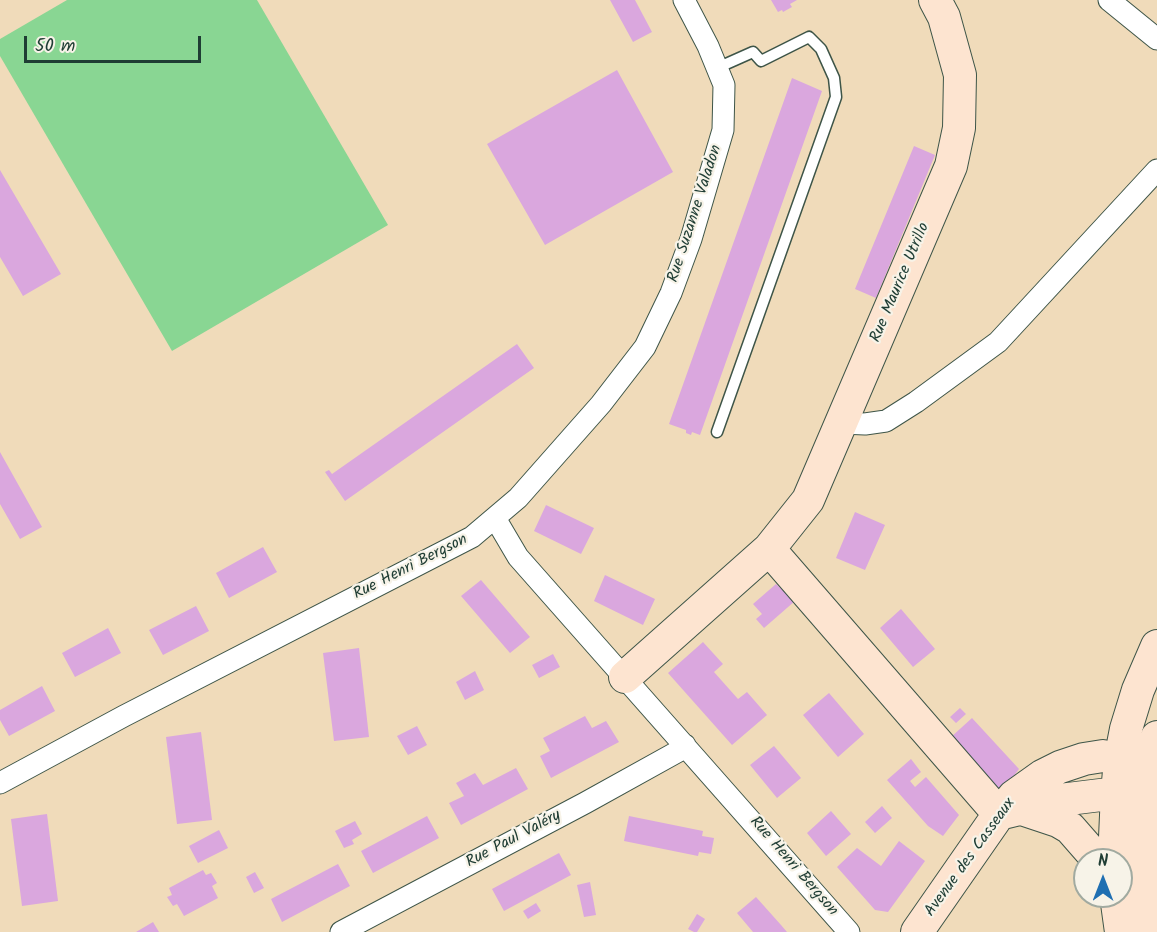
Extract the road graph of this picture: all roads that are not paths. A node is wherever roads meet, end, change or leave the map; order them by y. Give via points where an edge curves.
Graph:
1 (684, 0) edge
2 (935, 0) edge
3 (1109, 0) edge
4 (1157, 39) edge
5 (717, 68) junction
6 (1157, 170) edge
7 (841, 423) junction
8 (717, 432) dead end
9 (495, 518) junction
10 (769, 549) junction
11 (1157, 646) edge
12 (625, 677) junction
13 (1157, 737) edge
14 (685, 745) junction
15 (1120, 760) junction
16 (1147, 782) junction
17 (0, 783) edge
18 (1117, 793) junction
19 (1017, 803) junction
20 (1088, 848) edge
21 (1115, 848) edge
22 (1118, 908) edge
23 (341, 932) edge
24 (849, 932) edge
25 (917, 932) edge
26 (1121, 932) edge
27 (1147, 932) edge

1 - 5 street, Rue Suzanne Valadon
2 - 7 street, Rue Maurice Utrillo via 944,17 960,75 959,128 951,166
3 - 4 street
5 - 8 lane via 753,52 761,61 809,37 826,59 836,97
5 - 9 street, Rue Suzanne Valadon via 724,85 723,130 691,239 645,347 601,404 518,498
6 - 7 street via 998,342 886,421
7 - 10 street, Rue Maurice Utrillo via 808,500
9 - 12 street, Rue Henri Bergson via 518,557
9 - 17 street, Rue Henri Bergson via 472,537
10 - 12 street, Rue Maurice Utrillo
10 - 19 street
11 - 15 street via 1138,690
12 - 14 street, Rue Henri Bergson
13 - 16 street
14 - 23 street, Rue Paul Valéry via 585,803
14 - 24 street, Rue Henri Bergson
15 - 16 street
15 - 18 street
15 - 19 street via 1103,756 1060,766
16 - 18 street
16 - 27 street via 1141,844
18 - 19 street
18 - 21 street
19 - 20 street via 1071,828
19 - 25 street, Avenue des Casseaux
22 - 26 street

